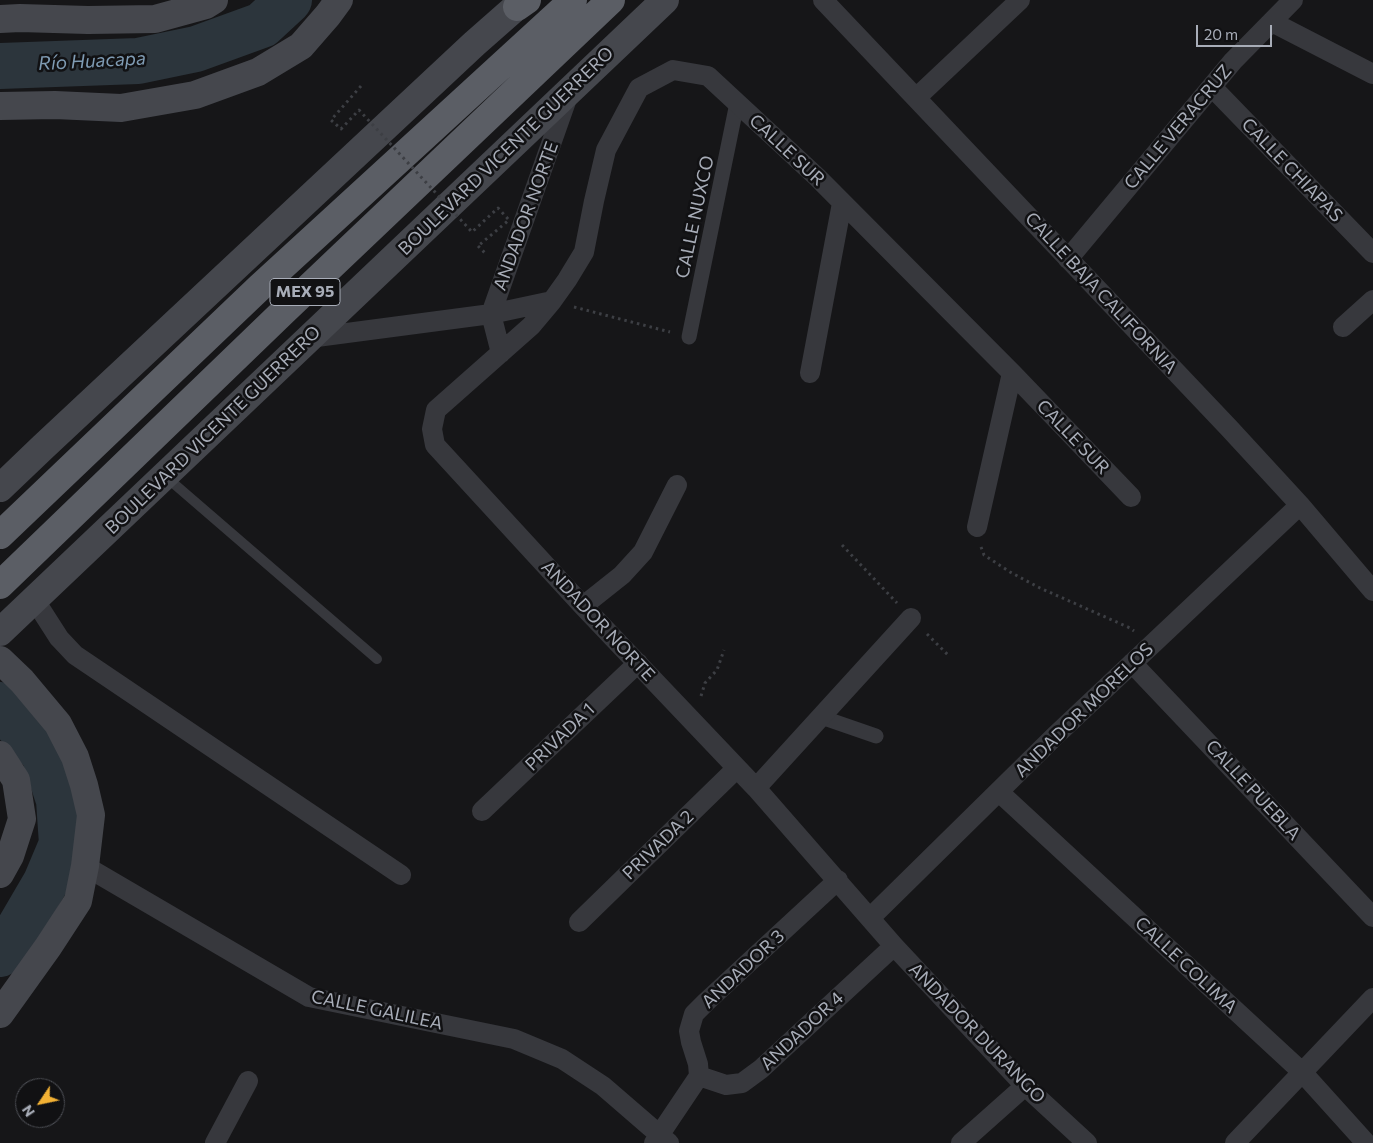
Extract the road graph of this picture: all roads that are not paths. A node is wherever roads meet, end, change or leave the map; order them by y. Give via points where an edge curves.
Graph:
1 (214, 0) edge
2 (339, 0) edge
3 (573, 0) edge
4 (611, 0) edge
5 (664, 0) edge
6 (823, 0) edge
7 (1020, 0) edge
8 (1293, 0) edge
9 (523, 2) edge
10 (16, 12) edge
11 (1272, 22) junction
12 (1373, 74) edge
13 (1212, 87) junction
14 (570, 89) junction
15 (916, 98) junction
16 (737, 103) junction
17 (0, 106) edge
18 (842, 203) junction
19 (1373, 253) edge
20 (1068, 258) junction
21 (1373, 300) edge
22 (552, 301) junction
23 (491, 314) junction
24 (1343, 327) dead end
25 (309, 338) junction
26 (689, 338) road end
27 (501, 354) junction
28 (810, 373) dead end
29 (1012, 373) junction
30 (43, 447) junction
31 (165, 475) junction
32 (0, 480) edge
33 (677, 485) dead end
34 (0, 488) edge
35 (1131, 497) dead end
36 (1300, 505) junction
37 (977, 527) road end
38 (0, 535) edge
39 (0, 585) edge
40 (1373, 591) edge
41 (28, 606) junction
42 (583, 606) junction
43 (911, 618) dead end
44 (0, 632) edge
45 (377, 659) dead end
46 (0, 660) edge
47 (638, 663) junction
48 (1132, 663) junction
49 (821, 717) junction
50 (876, 736) dead end
51 (0, 755) edge
52 (737, 768) junction
53 (756, 788) junction
54 (999, 792) junction
55 (482, 812) dead end
56 (85, 866) junction
57 (0, 874) edge
58 (401, 875) dead end
59 (838, 880) junction
60 (1373, 917) edge
61 (870, 918) junction
62 (579, 922) dead end
63 (894, 946) junction
64 (1373, 998) edge
65 (3, 1012) edge
66 (1302, 1072) junction
67 (699, 1076) junction
68 (248, 1081) dead end
69 (1025, 1086) junction
70 (661, 1140) edge
71 (215, 1143) edge
72 (961, 1143) edge
73 (1087, 1143) edge
74 (1235, 1143) edge
75 (1366, 1143) edge

1 - 10 main road via 155,19 88,20
2 - 17 main road via 301,46 258,72 195,95 121,108
3 - 38 highway, MEX 95 via 260,287
4 - 39 highway, BOULEVARD VICENTE GUERRERO / MEX 95
5 - 14 main road, BOULEVARD VICENTE GUERRERO
6 - 15 street, CALLE BAJA CALIFORNIA
7 - 15 street
8 - 11 street, CALLE VERACRUZ
9 - 30 main road via 474,44
11 - 12 street
11 - 13 street, CALLE VERACRUZ
13 - 19 street, CALLE CHIAPAS
13 - 20 street, CALLE VERACRUZ
14 - 23 street, ANDADOR NORTE
14 - 25 main road, BOULEVARD VICENTE GUERRERO
15 - 20 street, CALLE BAJA CALIFORNIA
16 - 18 street, CALLE SUR
16 - 22 street, CALLE SUR via 708,76 673,70 639,88 606,150 584,252
16 - 26 street, CALLE NUXCO
18 - 28 street
18 - 29 street, CALLE SUR
20 - 36 street, CALLE BAJA CALIFORNIA
21 - 24 street
22 - 23 street, ANDADOR NORTE
22 - 27 street, CALLE SUR
23 - 25 street, ANDADOR NORTE
23 - 27 street, ANDADOR NORTE
25 - 31 main road, BOULEVARD VICENTE GUERRERO
27 - 42 street, ANDADOR NORTE via 436,410 432,429 435,445
29 - 35 street, CALLE SUR
29 - 37 street
30 - 32 main road
30 - 34 main road
31 - 41 main road, BOULEVARD VICENTE GUERRERO
31 - 45 lane
33 - 42 street via 643,552 622,575
36 - 40 street, CALLE BAJA CALIFORNIA
36 - 48 street, ANDADOR MORELOS
41 - 44 main road, BOULEVARD VICENTE GUERRERO
41 - 58 street via 75,655
42 - 47 street, ANDADOR NORTE
43 - 49 street
46 - 56 main road via 58,724 75,756 90,814
47 - 52 street, ANDADOR NORTE
47 - 55 street, PRIVADA 1
48 - 54 street, ANDADOR MORELOS
48 - 60 street, CALLE PUEBLA
49 - 50 street
49 - 53 street
51 - 57 main road via 16,780 22,819 10,856
52 - 53 street, ANDADOR NORTE
52 - 62 street, PRIVADA 2
53 - 59 street, ANDADOR NORTE
54 - 61 street, ANDADOR MORELOS
54 - 66 street, CALLE COLIMA
56 - 65 main road via 78,901
56 - 70 street, CALLE GALILEA via 309,997 514,1039 562,1059 603,1086
59 - 61 street, ANDADOR NORTE
59 - 67 street, ANDADOR 3 via 694,1014 689,1031
61 - 63 street, ANDADOR DURANGO
63 - 67 street, ANDADOR 4 via 742,1084 726,1085
63 - 69 street, ANDADOR DURANGO
64 - 66 street
66 - 74 street
66 - 75 street, CALLE COLIMA
67 - 70 street
68 - 71 street
69 - 72 street
69 - 73 street, ANDADOR DURANGO

